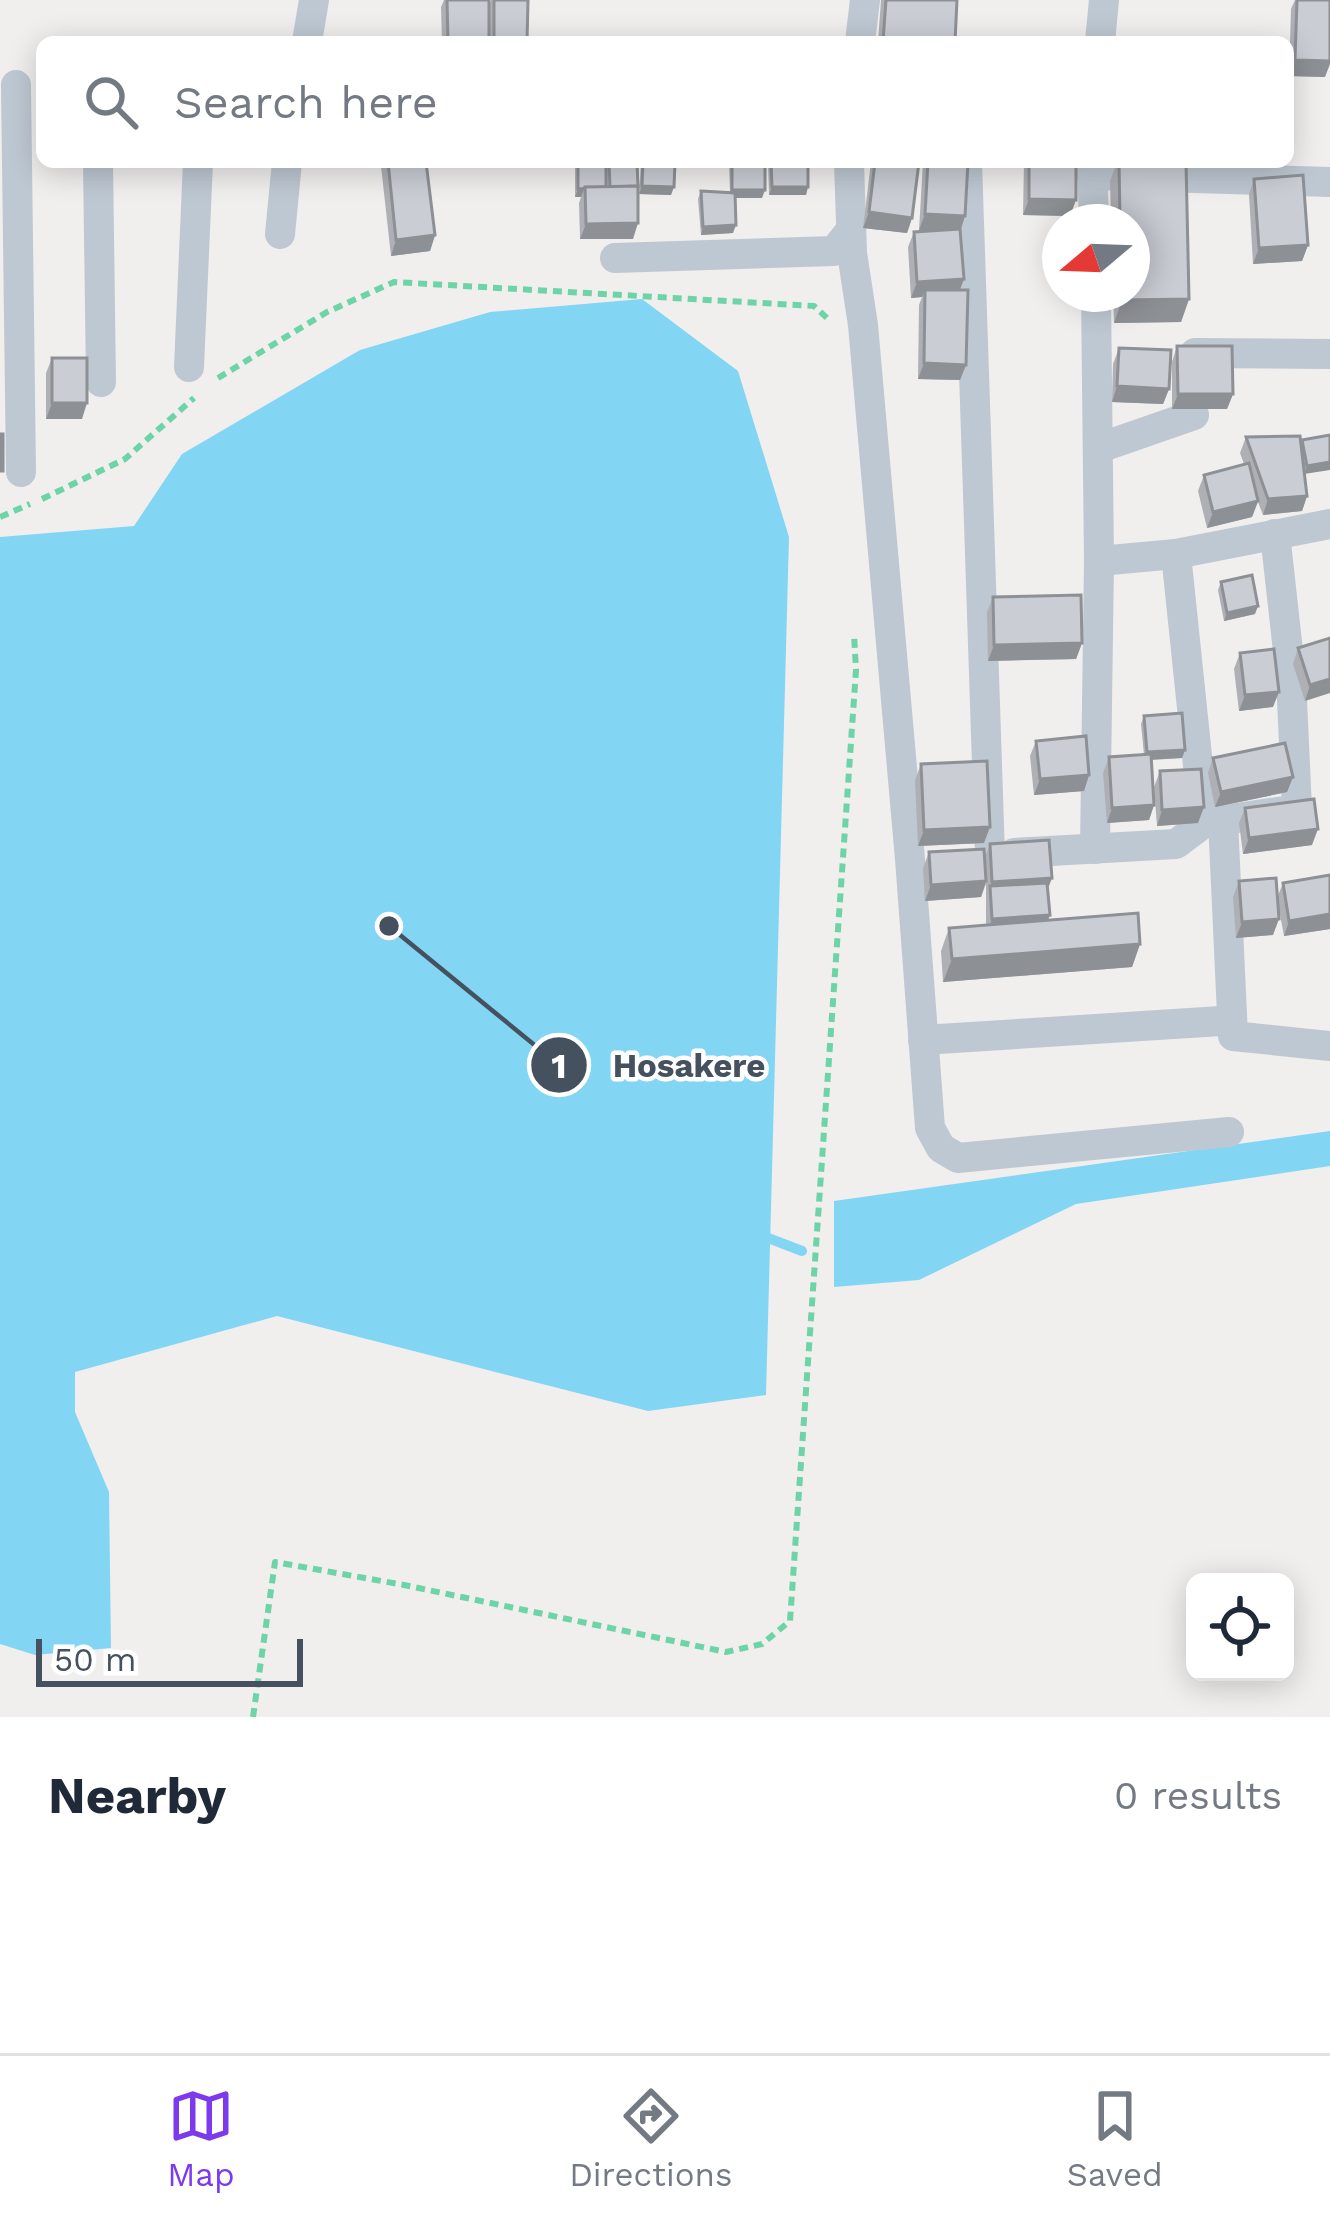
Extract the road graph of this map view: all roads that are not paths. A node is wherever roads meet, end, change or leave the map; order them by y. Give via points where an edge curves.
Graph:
1 (314, 0) edge
2 (865, 0) edge
3 (1104, 0) edge
4 (308, 36) edge
5 (861, 36) edge
6 (1101, 36) edge
7 (19, 85) edge
8 (98, 168) edge
9 (198, 168) edge
10 (286, 168) edge
11 (849, 168) edge
12 (967, 168) edge
13 (1092, 168) edge
14 (1330, 182) edge
15 (1093, 204) edge
16 (851, 230) junction
17 (280, 234) dead end
18 (615, 258) dead end
19 (1100, 312) edge
20 (1168, 352) edge
21 (1330, 354) edge
22 (101, 382) dead end
23 (198, 382) road end
24 (1195, 415) edge
25 (1099, 448) junction
26 (21, 472) dead end
27 (1330, 524) edge
28 (1275, 534) junction
29 (1176, 554) junction
30 (1099, 561) junction
31 (1214, 821) junction
32 (1095, 848) junction
33 (1221, 1022) dead end
34 (923, 1040) junction
35 (1330, 1046) edge
36 (1228, 1132) dead end

1 - 4 street
2 - 5 street
3 - 6 street
7 - 26 street
8 - 22 street
9 - 23 street
10 - 17 street
11 - 16 street
12 - 32 street via 980,855
13 - 14 street
13 - 15 street
16 - 18 street via 834,251
16 - 34 street via 920,859
19 - 25 street via 1110,352
20 - 21 street
24 - 25 street
25 - 30 street
27 - 28 street
28 - 29 street
28 - 31 street via 1297,809
29 - 30 street
29 - 31 street
30 - 32 street
31 - 32 street via 1176,844
31 - 35 street via 1233,1036
33 - 34 street
34 - 36 street via 930,1129 958,1158

